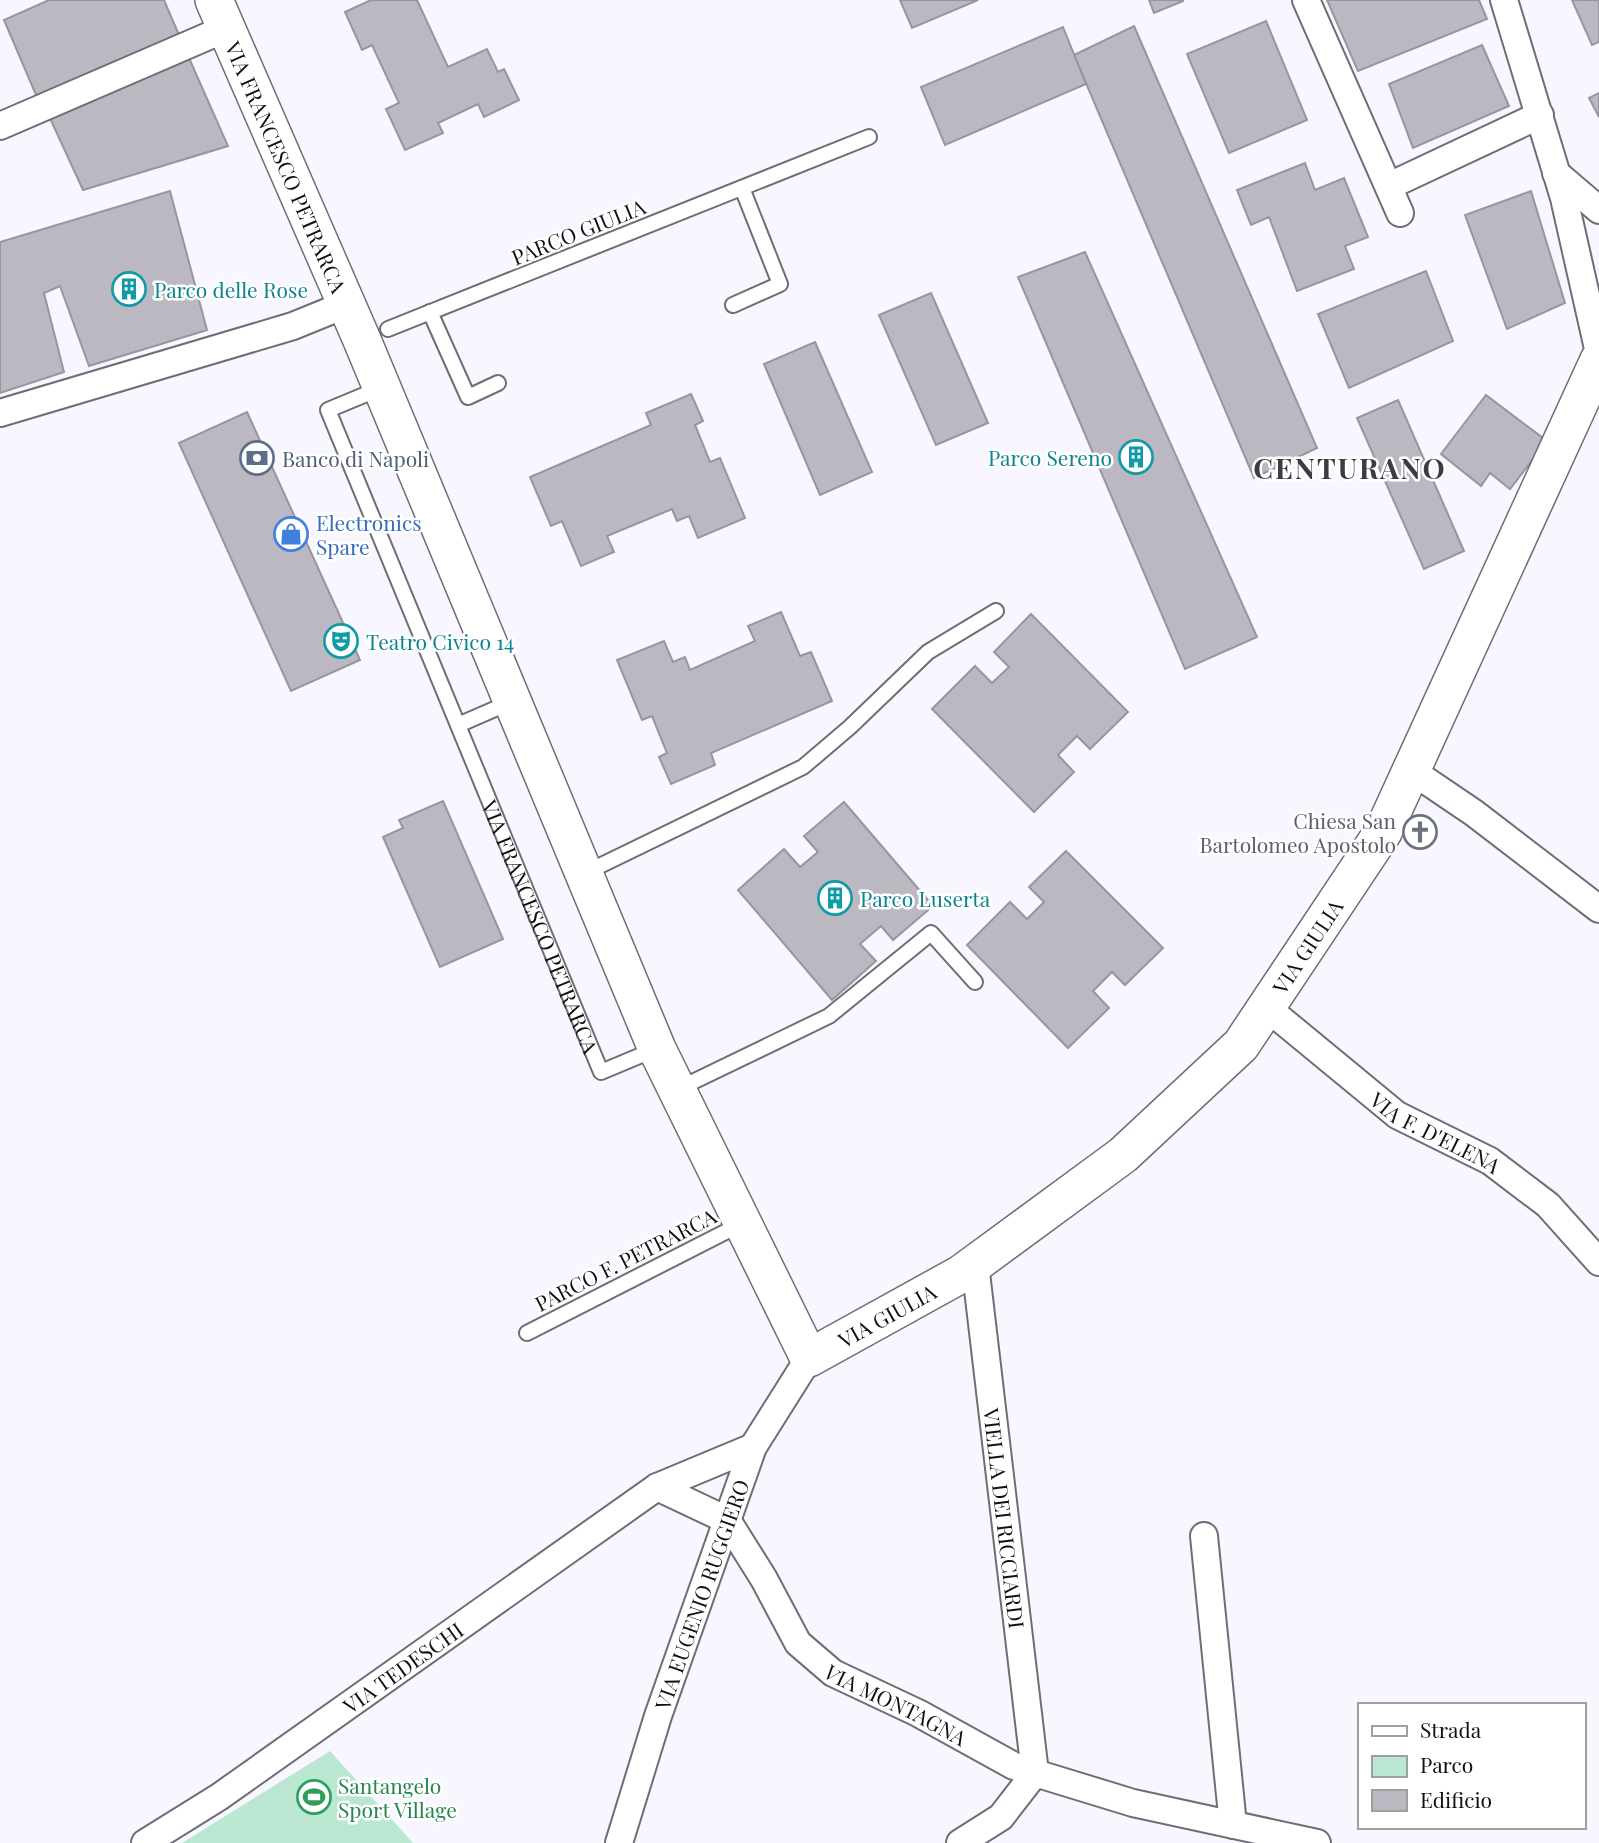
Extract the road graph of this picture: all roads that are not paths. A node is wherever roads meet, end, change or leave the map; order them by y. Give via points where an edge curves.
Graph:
1 (1306, 0) edge
2 (1504, 0) edge
3 (214, 22) edge
4 (1536, 117) junction
5 (0, 126) edge
6 (869, 138) dead end
7 (1556, 173) junction
8 (1389, 186) junction
9 (742, 188) junction
10 (1599, 210) edge
11 (1401, 213) dead end
12 (347, 304) junction
13 (733, 305) dead end
14 (430, 312) junction
15 (388, 329) dead end
16 (1599, 353) edge
17 (1599, 360) edge
18 (498, 383) dead end
19 (382, 387) junction
20 (0, 413) edge
21 (996, 611) dead end
22 (513, 702) junction
23 (458, 725) junction
24 (1412, 771) junction
25 (584, 873) junction
26 (1599, 909) edge
27 (975, 982) dead end
28 (1266, 1007) junction
29 (657, 1049) junction
30 (677, 1089) junction
31 (742, 1223) junction
32 (1599, 1262) edge
33 (975, 1264) junction
34 (527, 1333) dead end
35 (809, 1358) junction
36 (753, 1447) junction
37 (657, 1487) junction
38 (727, 1520) junction
39 (1204, 1536) dead end
40 (1035, 1773) junction
41 (1233, 1825) junction
42 (145, 1843) edge
43 (619, 1843) edge
44 (960, 1843) edge
45 (1317, 1843) edge

1 - 8 street
2 - 4 street
3 - 5 street
3 - 12 main road, VIA FRANCESCO PETRARCA
4 - 7 street
4 - 8 street
6 - 9 lane, PARCO GIULIA
7 - 10 street
7 - 16 street
8 - 11 street
9 - 13 lane via 780,284
9 - 14 lane, PARCO GIULIA
12 - 19 main road, VIA FRANCESCO PETRARCA
12 - 20 street, VIA FRANCESCO PETRARCA via 293,326
14 - 15 lane, PARCO GIULIA
14 - 18 lane via 468,397
17 - 24 main road, VIA GIULIA
19 - 22 main road, VIA FRANCESCO PETRARCA
19 - 23 lane, VIA FRANCESCO PETRARCA via 328,410
21 - 25 lane via 929,652 803,767
22 - 23 lane
22 - 25 main road, VIA FRANCESCO PETRARCA
23 - 29 lane, VIA FRANCESCO PETRARCA via 601,1072
24 - 26 street
24 - 28 main road, VIA GIULIA via 1382,832
25 - 29 main road, VIA FRANCESCO PETRARCA
27 - 30 lane via 931,933 829,1016
28 - 32 street, VIA F. D'ELENA via 1397,1115 1490,1161 1529,1190
28 - 33 main road, VIA GIULIA via 1241,1045 1123,1155
29 - 30 main road, VIA FRANCESCO PETRARCA
30 - 31 main road, VIA FRANCESCO PETRARCA
31 - 34 lane, PARCO F. PETRARCA
31 - 35 main road, VIA FRANCESCO PETRARCA
33 - 35 main road, VIA GIULIA
33 - 40 street, VIELLA DEI RICCIARDI
35 - 36 street, VIA EUGENIO RUGGIERO
36 - 37 street, VIA TEDESCHI
36 - 38 street, VIA EUGENIO RUGGIERO
37 - 38 street
37 - 42 street, VIA TEDESCHI via 219,1797
38 - 40 street, VIA MONTAGNA via 799,1643 833,1673
38 - 43 street, VIA EUGENIO RUGGIERO
39 - 41 street
40 - 41 street, VIA MONTAGNA via 1133,1803
40 - 44 street via 1001,1817
41 - 45 street, VIA MONTAGNA

